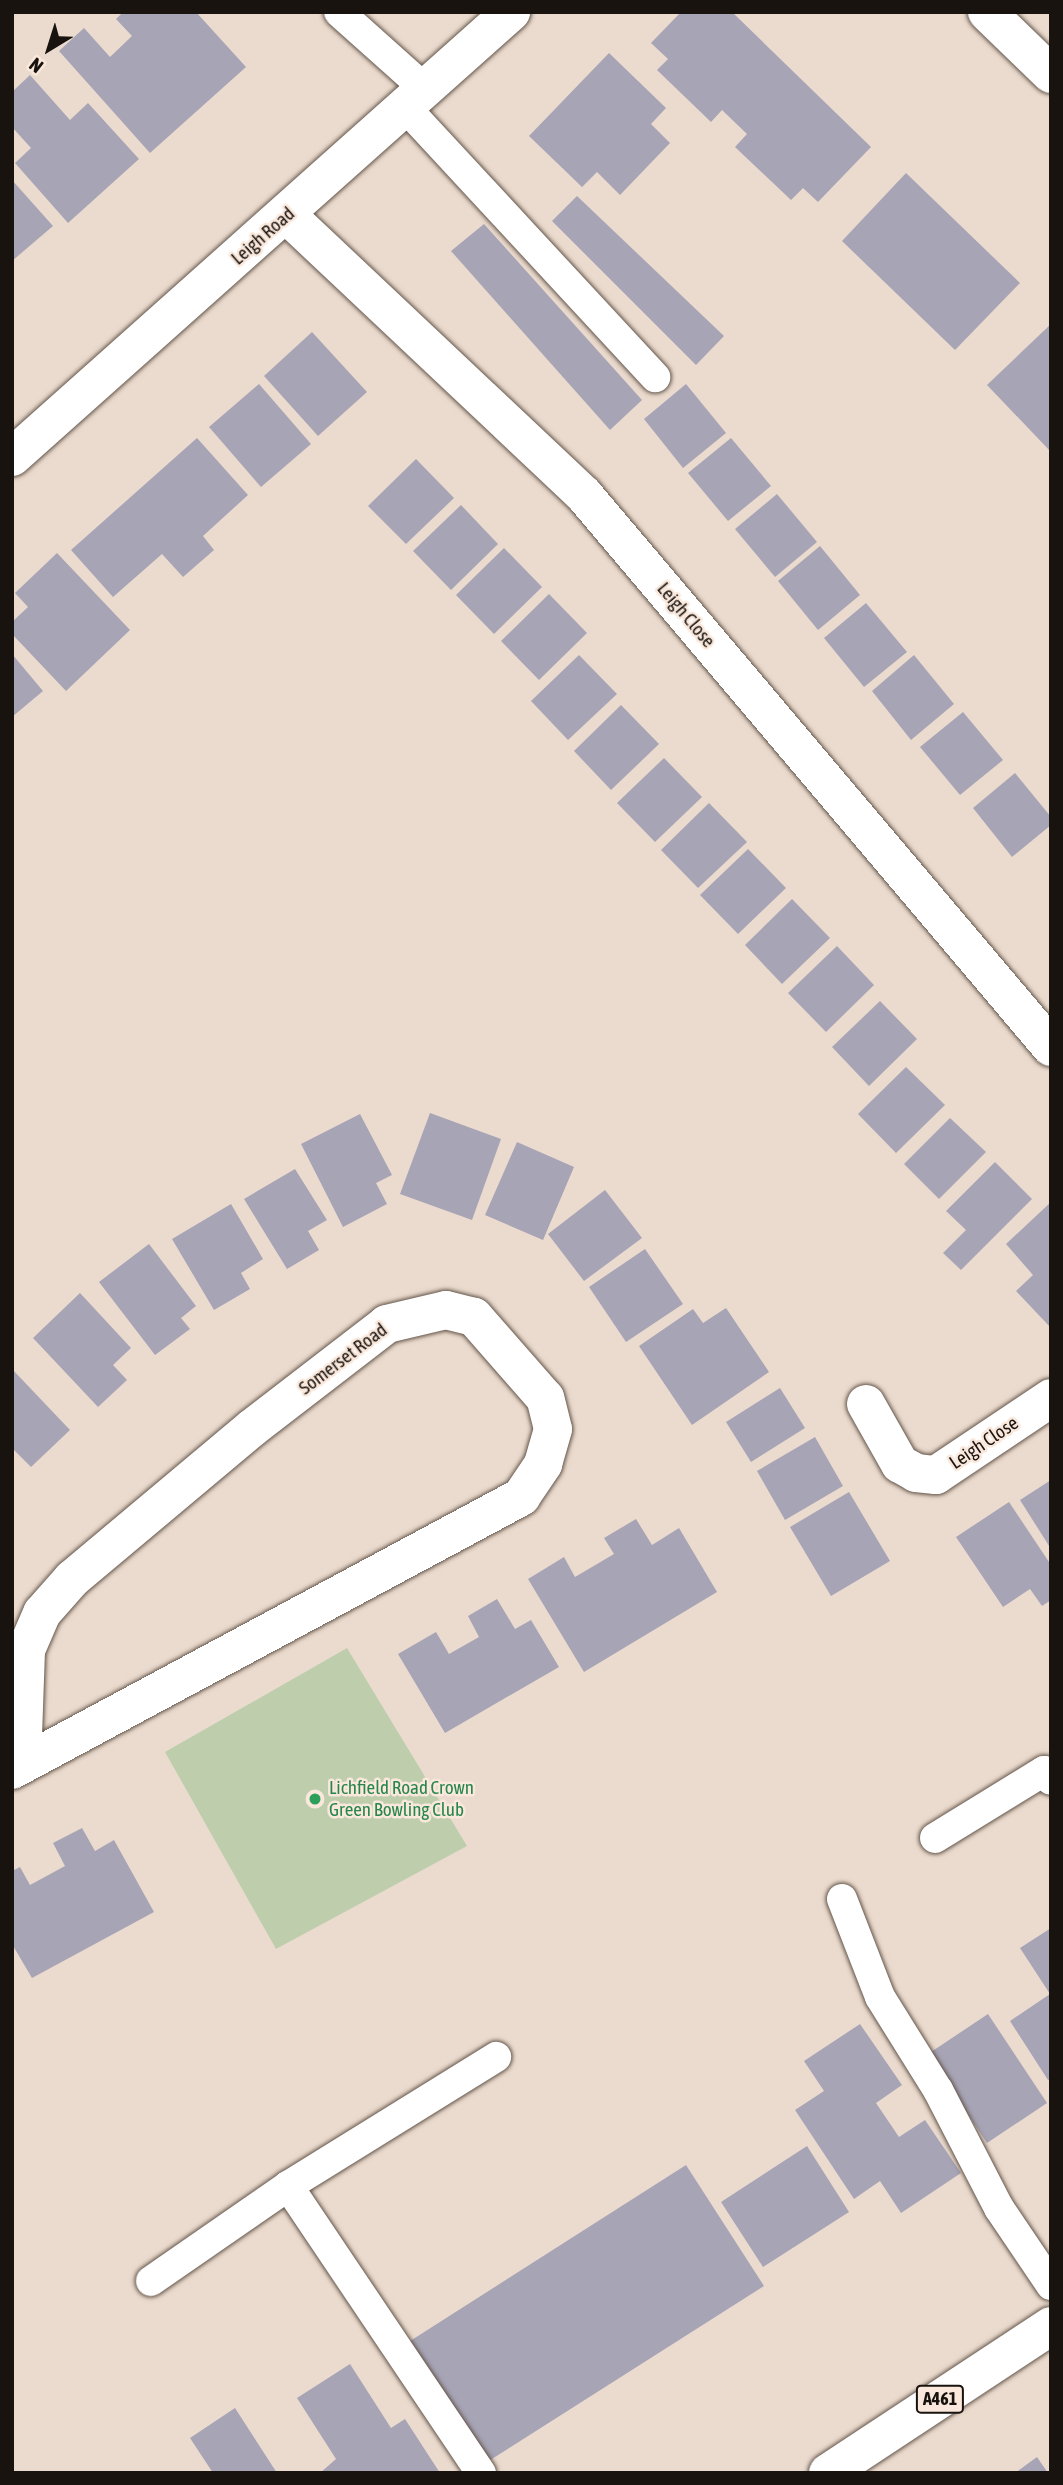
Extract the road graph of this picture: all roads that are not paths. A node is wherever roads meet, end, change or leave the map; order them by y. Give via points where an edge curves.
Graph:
1 (339, 12) edge
2 (511, 12) edge
3 (987, 12) edge
4 (1051, 74) edge
5 (415, 99) junction
6 (287, 215) junction
7 (655, 377) dead end
8 (12, 457) edge
9 (1051, 1046) edge
10 (1051, 1398) edge
11 (866, 1404) dead end
12 (17, 1767) edge
13 (1049, 1772) edge
14 (935, 1838) dead end
15 (842, 1899) dead end
16 (496, 2057) dead end
17 (288, 2186) junction
18 (151, 2281) dead end
19 (1051, 2285) edge
20 (1051, 2326) edge
21 (481, 2473) edge
22 (828, 2473) edge

1 - 5 lane
2 - 5 main road, Leigh Road
3 - 4 main road
5 - 6 main road, Leigh Road
5 - 7 lane
6 - 8 main road, Leigh Road
6 - 9 main road, Leigh Close via 584,495
10 - 11 main road, Leigh Close via 936,1475 916,1473 900,1464
12 - 12 main road, Somerset Road via 521,1497 543,1464 553,1429 545,1398 474,1317 446,1310 387,1324 104,1552 42,1614 26,1650
13 - 14 lane
15 - 19 lane via 880,1997 938,2090 999,2208
16 - 17 lane
17 - 18 lane
17 - 21 lane
20 - 22 main road, A461

